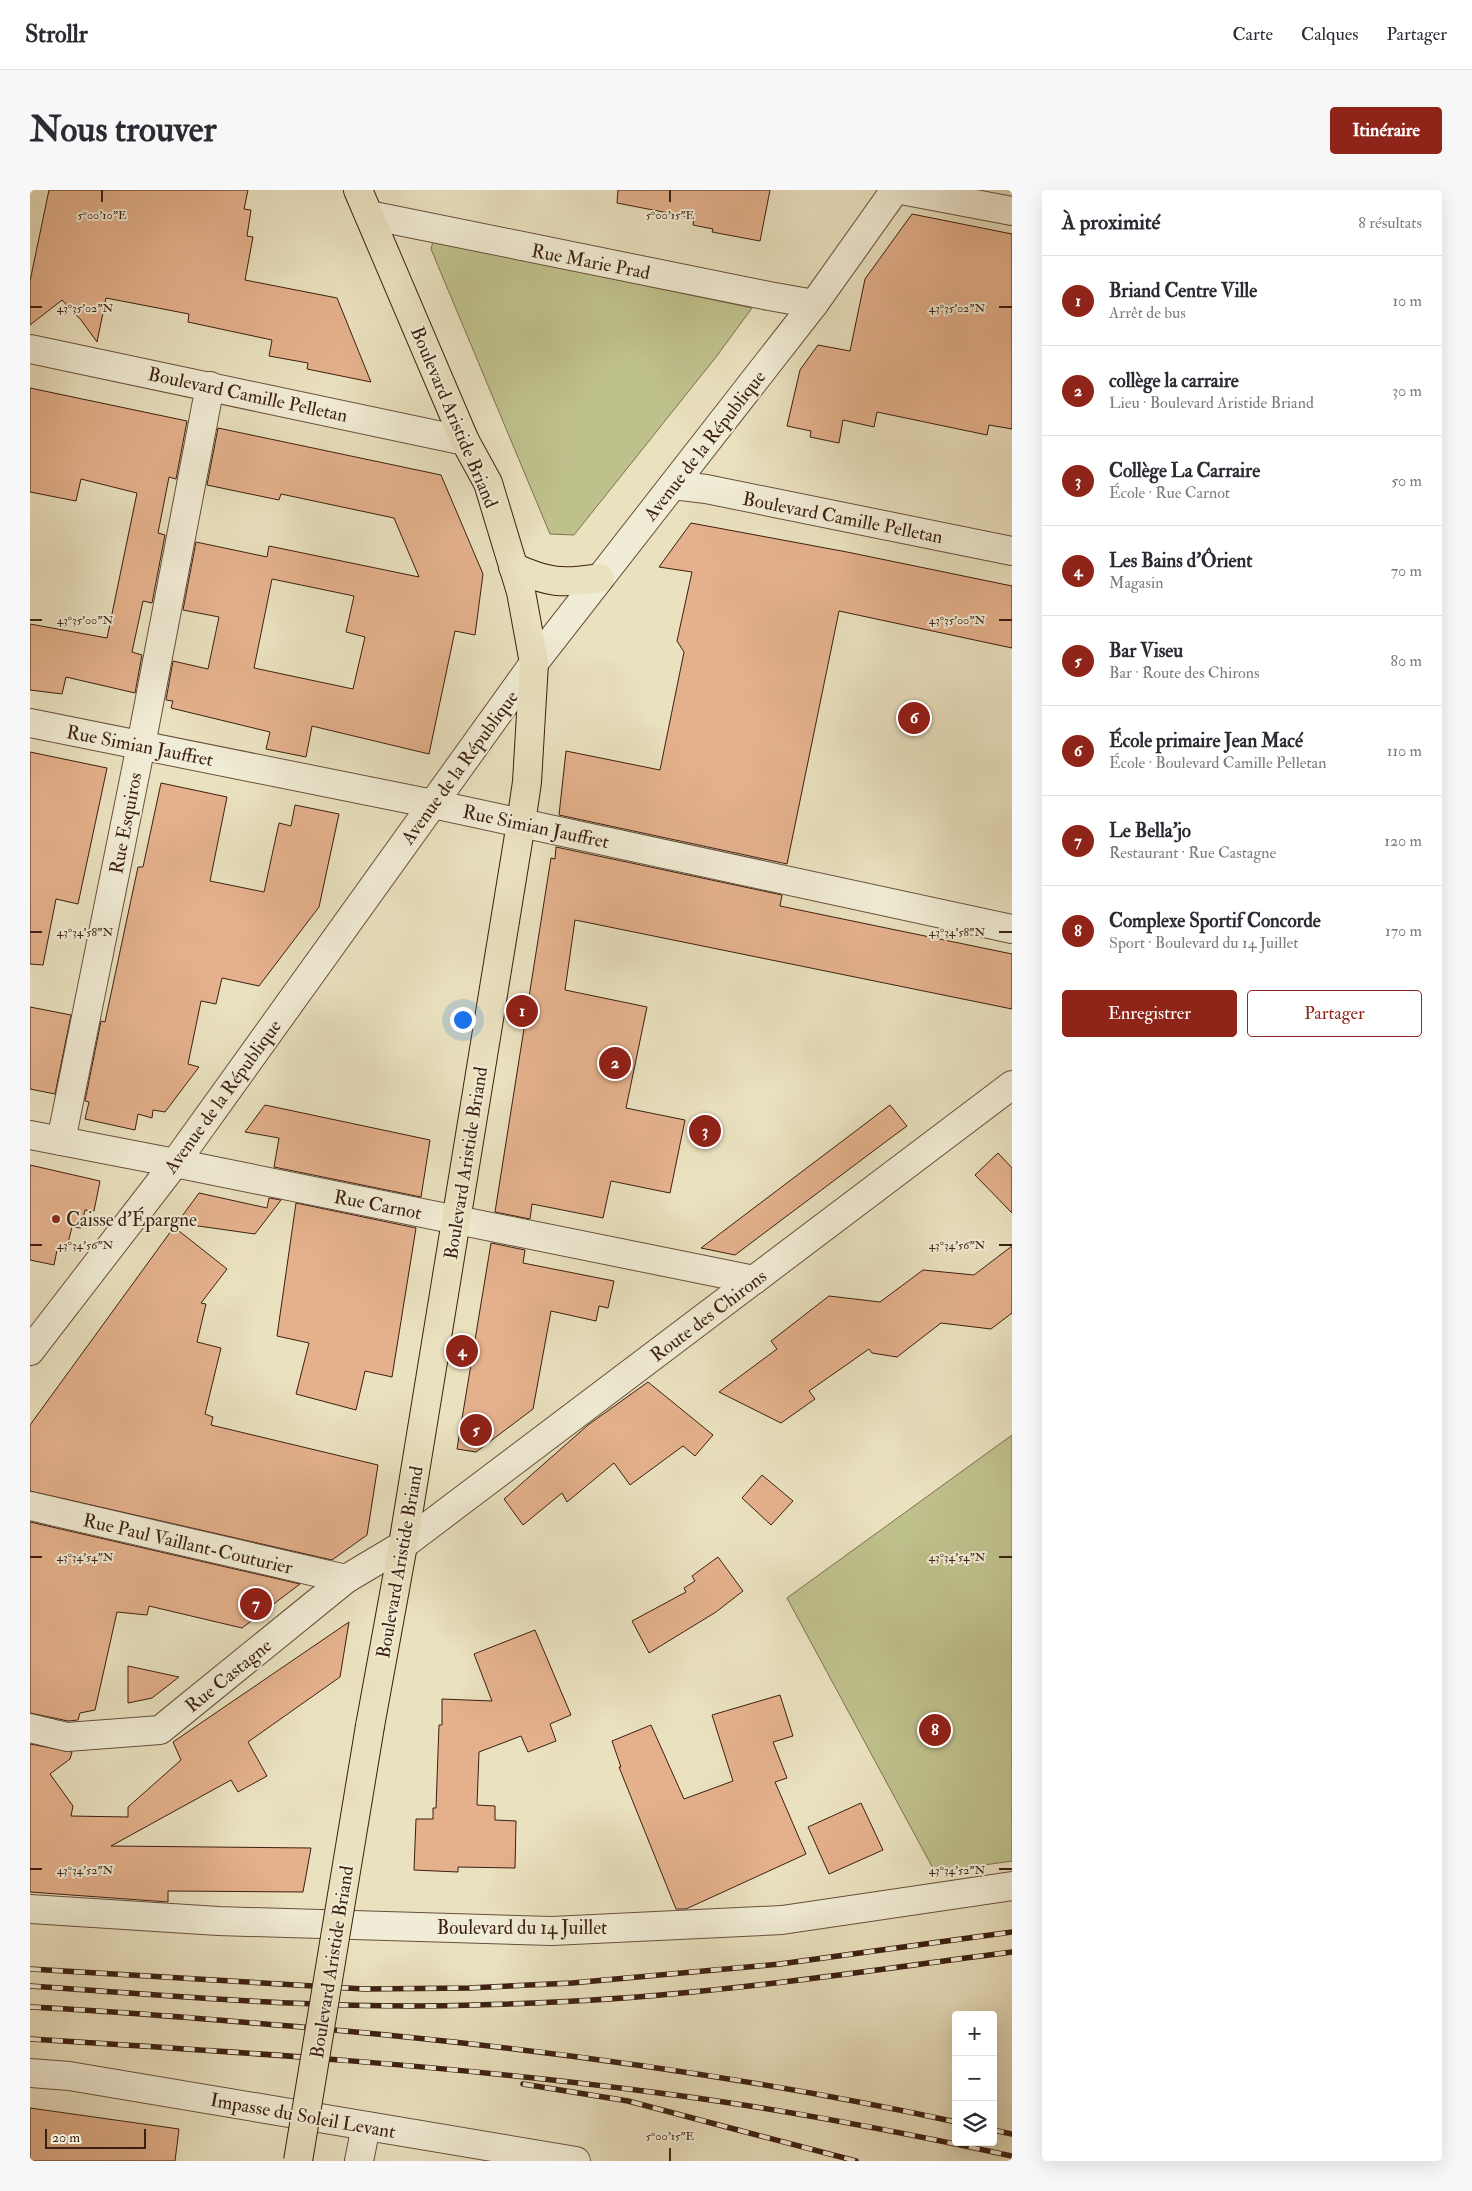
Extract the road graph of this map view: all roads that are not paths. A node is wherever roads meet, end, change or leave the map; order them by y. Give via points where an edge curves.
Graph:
1 (358, 190) edge
2 (896, 190) edge
3 (901, 190) edge
4 (1012, 211) edge
5 (369, 216) junction
6 (814, 304) junction
7 (30, 349) edge
8 (210, 386) junction
9 (465, 441) junction
10 (673, 485) junction
11 (1012, 551) edge
12 (514, 567) junction
13 (600, 578) junction
14 (534, 663) junction
15 (30, 723) edge
16 (141, 745) junction
17 (432, 804) junction
18 (521, 823) junction
19 (1012, 929) edge
20 (1012, 1085) edge
21 (30, 1135) edge
22 (60, 1141) junction
23 (175, 1162) junction
24 (455, 1219) junction
25 (754, 1280) junction
26 (30, 1351) edge
27 (30, 1506) edge
28 (403, 1545) junction
29 (346, 1579) junction
30 (30, 1728) edge
31 (1012, 1886) edge
32 (30, 1908) edge
33 (30, 2073) edge
34 (366, 2126) junction
35 (298, 2161) edge
36 (359, 2161) edge
37 (576, 2161) edge

1 - 5 main road, Boulevard Aristide Briand
2 - 6 street, Avenue de la République
3 - 4 street
5 - 6 street, Rue Marie Prad
5 - 9 main road, Boulevard Aristide Briand
6 - 10 street, Avenue de la République
7 - 8 street, Boulevard Camille Pelletan
8 - 9 street, Boulevard Camille Pelletan
8 - 16 street, Rue Esquiros
9 - 12 main road, Boulevard Aristide Briand via 488,483
10 - 11 street, Boulevard Camille Pelletan
10 - 13 street, Avenue de la République
12 - 13 main road via 538,579 556,582
12 - 14 main road, Boulevard Aristide Briand
13 - 14 street, Avenue de la République
14 - 17 street, Avenue de la République
14 - 18 main road, Boulevard Aristide Briand via 527,782
15 - 16 street, Rue Simian Jauffret
16 - 17 street, Rue Simian Jauffret
16 - 22 street, Rue Esquiros
17 - 18 street, Rue Simian Jauffret
17 - 23 street, Avenue de la République
18 - 19 street, Rue Simian Jauffret
18 - 24 main road, Boulevard Aristide Briand
20 - 25 street, Route des Chirons
21 - 22 street, Rue Carnot
22 - 23 street, Rue Carnot
23 - 24 street, Rue Carnot
23 - 26 street, Avenue de la République
24 - 25 street, Rue Carnot
24 - 28 main road, Boulevard Aristide Briand
25 - 28 street, Route des Chirons
27 - 29 street, Rue Paul Vaillant-Couturier
28 - 29 street, Rue Castagne
28 - 35 main road, Boulevard Aristide Briand, bridge
29 - 30 street, Rue Castagne via 160,1730 68,1737
31 - 32 street, Boulevard du 14 Juillet via 782,1920 552,1931 218,1921
33 - 34 street, Impasse du Soleil Levant via 69,2076
34 - 36 street
34 - 37 street, Impasse du Soleil Levant

